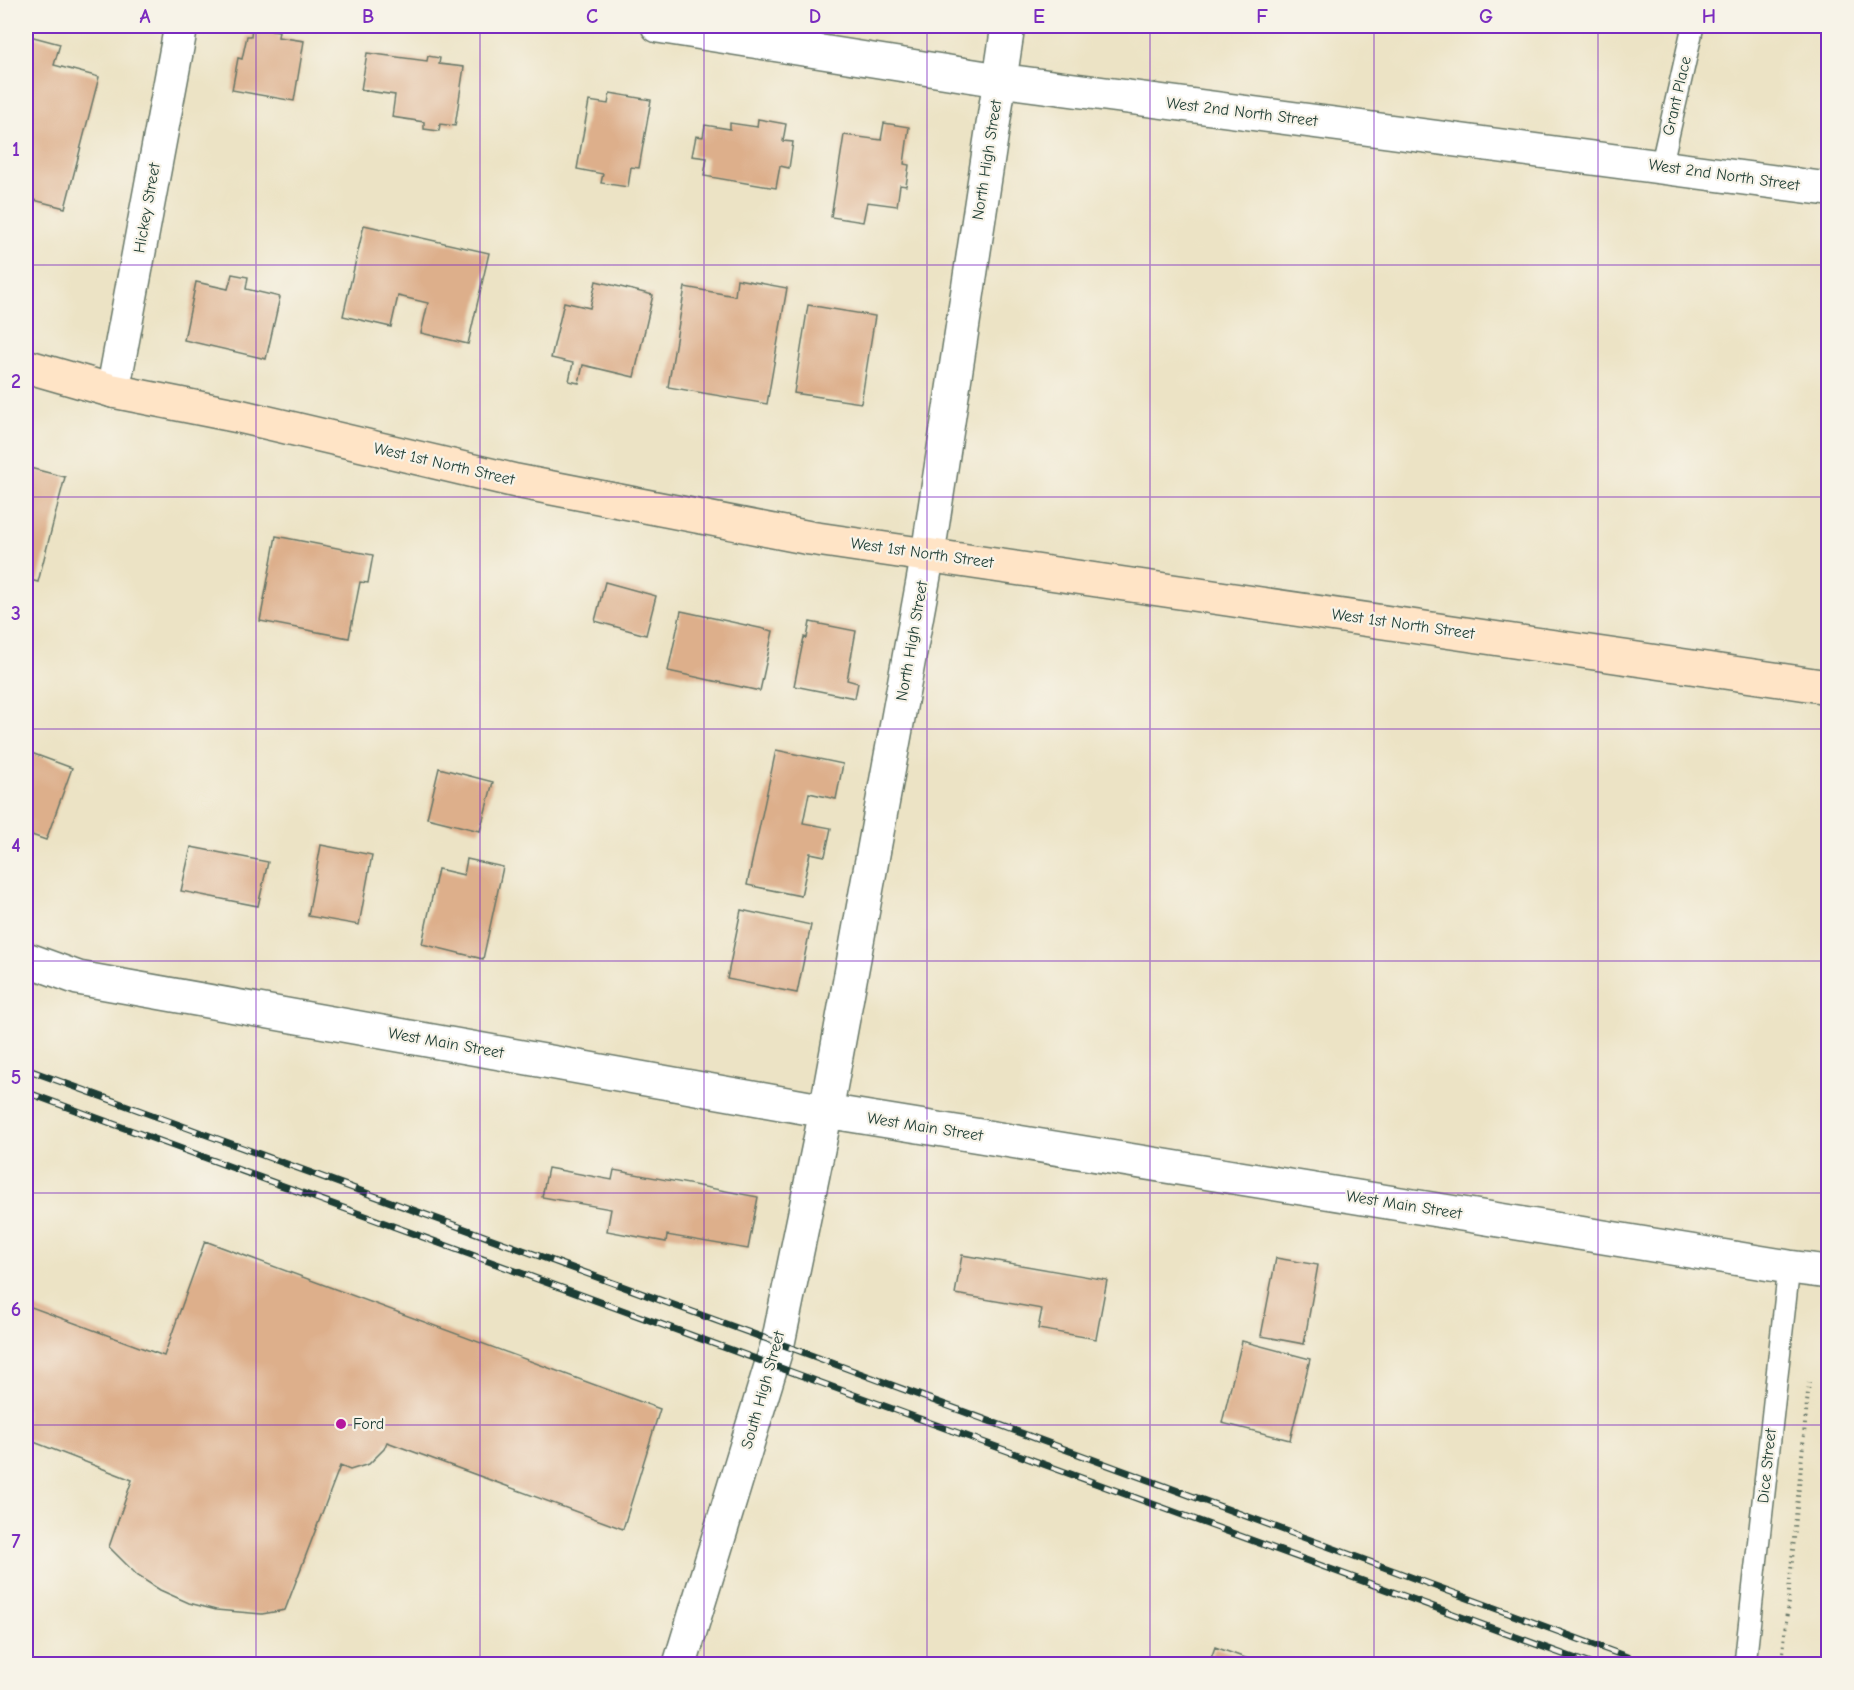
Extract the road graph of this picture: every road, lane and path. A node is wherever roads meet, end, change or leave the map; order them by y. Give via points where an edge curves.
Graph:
1 (181, 26) edge
2 (658, 26) edge
3 (1008, 26) edge
4 (1694, 26) edge
5 (999, 80) junction
6 (1661, 167) junction
7 (1828, 189) edge
8 (26, 366) edge
9 (113, 391) junction
10 (928, 554) junction
11 (1828, 687) edge
12 (26, 959) edge
13 (826, 1111) junction
14 (1789, 1267) junction
15 (1828, 1272) edge
16 (1810, 1378) dead end
17 (680, 1665) edge
18 (1744, 1665) edge
19 (1782, 1665) edge

1 - 9 street, Hickey Street
2 - 5 street, West 2nd North Street
3 - 5 street, North High Street
4 - 6 lane, Grant Place
5 - 6 street, West 2nd North Street
5 - 10 street, North High Street
6 - 7 street, West 2nd North Street
8 - 9 main road, West 1st North Street
9 - 10 main road, West 1st North Street via 239,416 516,481 810,538
10 - 11 main road, West 1st North Street
10 - 13 street, North High Street
12 - 13 street, West Main Street via 78,978
13 - 14 street, West Main Street
13 - 17 street, South High Street via 778,1343
14 - 15 street, West Main Street
14 - 18 lane, Dice Street
16 - 19 path

